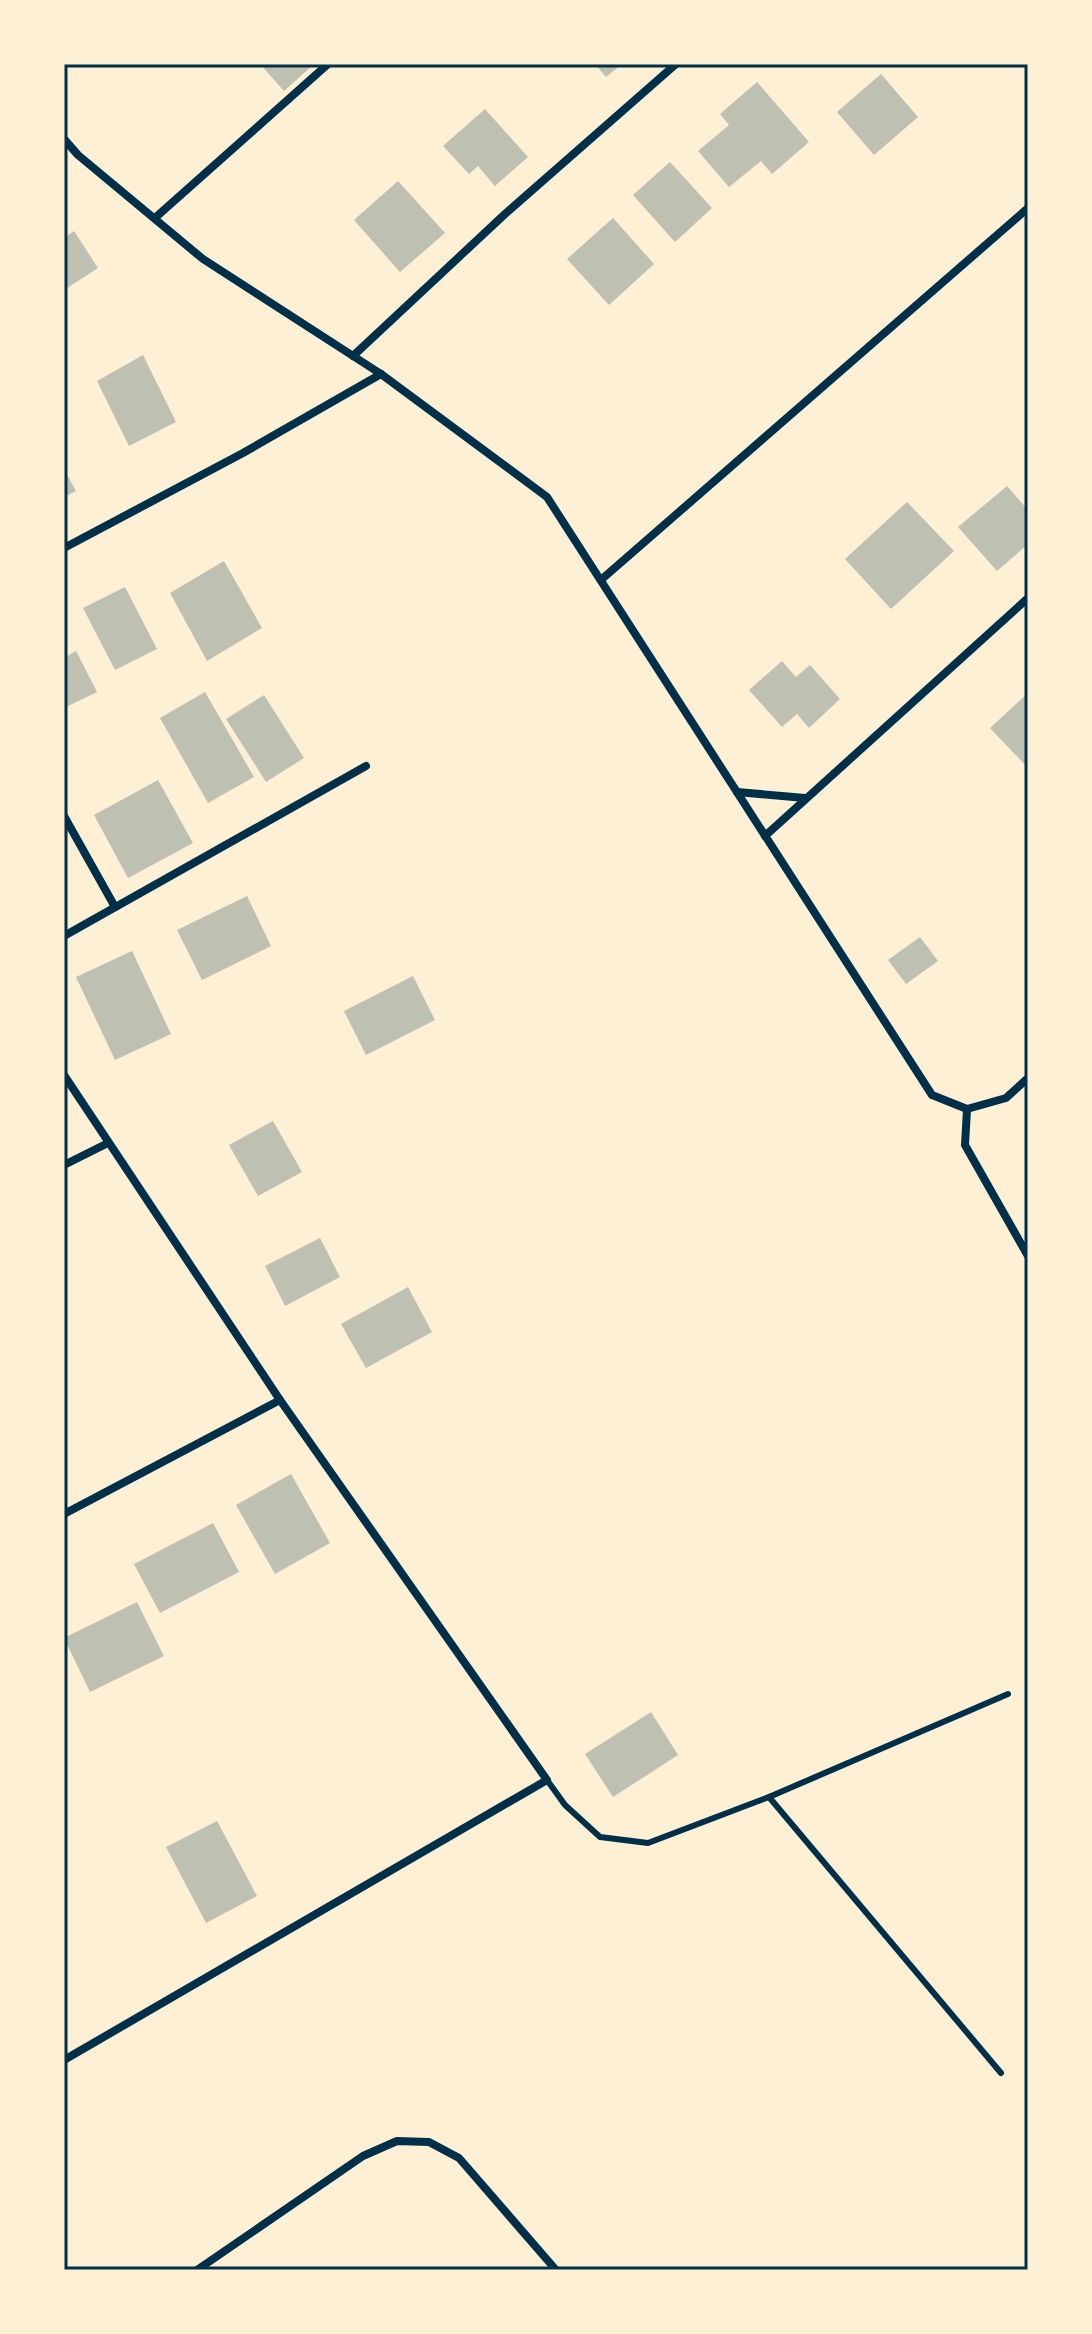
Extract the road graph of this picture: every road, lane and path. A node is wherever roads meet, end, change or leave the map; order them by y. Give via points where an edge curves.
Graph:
1 (328, 64) edge
2 (676, 64) edge
3 (64, 139) edge
4 (1028, 208) edge
5 (156, 217) junction
6 (353, 356) junction
7 (381, 374) junction
8 (64, 548) edge
9 (602, 579) junction
10 (1028, 598) edge
11 (366, 766) dead end
12 (737, 792) junction
13 (805, 798) junction
14 (64, 816) edge
15 (765, 836) junction
16 (115, 907) junction
17 (64, 936) edge
18 (64, 1075) edge
19 (1028, 1078) edge
20 (967, 1109) junction
21 (108, 1143) junction
22 (64, 1165) edge
23 (1028, 1256) edge
24 (280, 1400) junction
25 (64, 1514) edge
26 (1008, 1694) dead end
27 (547, 1780) junction
28 (769, 1797) junction
29 (64, 2060) edge
30 (1001, 2073) dead end
31 (197, 2270) edge
32 (556, 2270) edge

1 - 5 street
2 - 6 street
3 - 5 street
4 - 9 street
5 - 6 street via 203,259
6 - 7 street
7 - 8 street
7 - 9 street via 547,497
9 - 12 street
10 - 13 street
11 - 16 street
12 - 13 street
12 - 15 street
13 - 15 street
14 - 16 street
15 - 20 street via 932,1095
16 - 17 street
18 - 21 street
19 - 20 street via 1006,1098
20 - 23 street via 965,1145
21 - 22 street
21 - 24 street
24 - 25 street
24 - 27 street
26 - 28 lane
27 - 28 lane via 600,1837 648,1843
27 - 29 street
28 - 30 lane
31 - 32 street via 363,2156 397,2141 429,2142 459,2158

